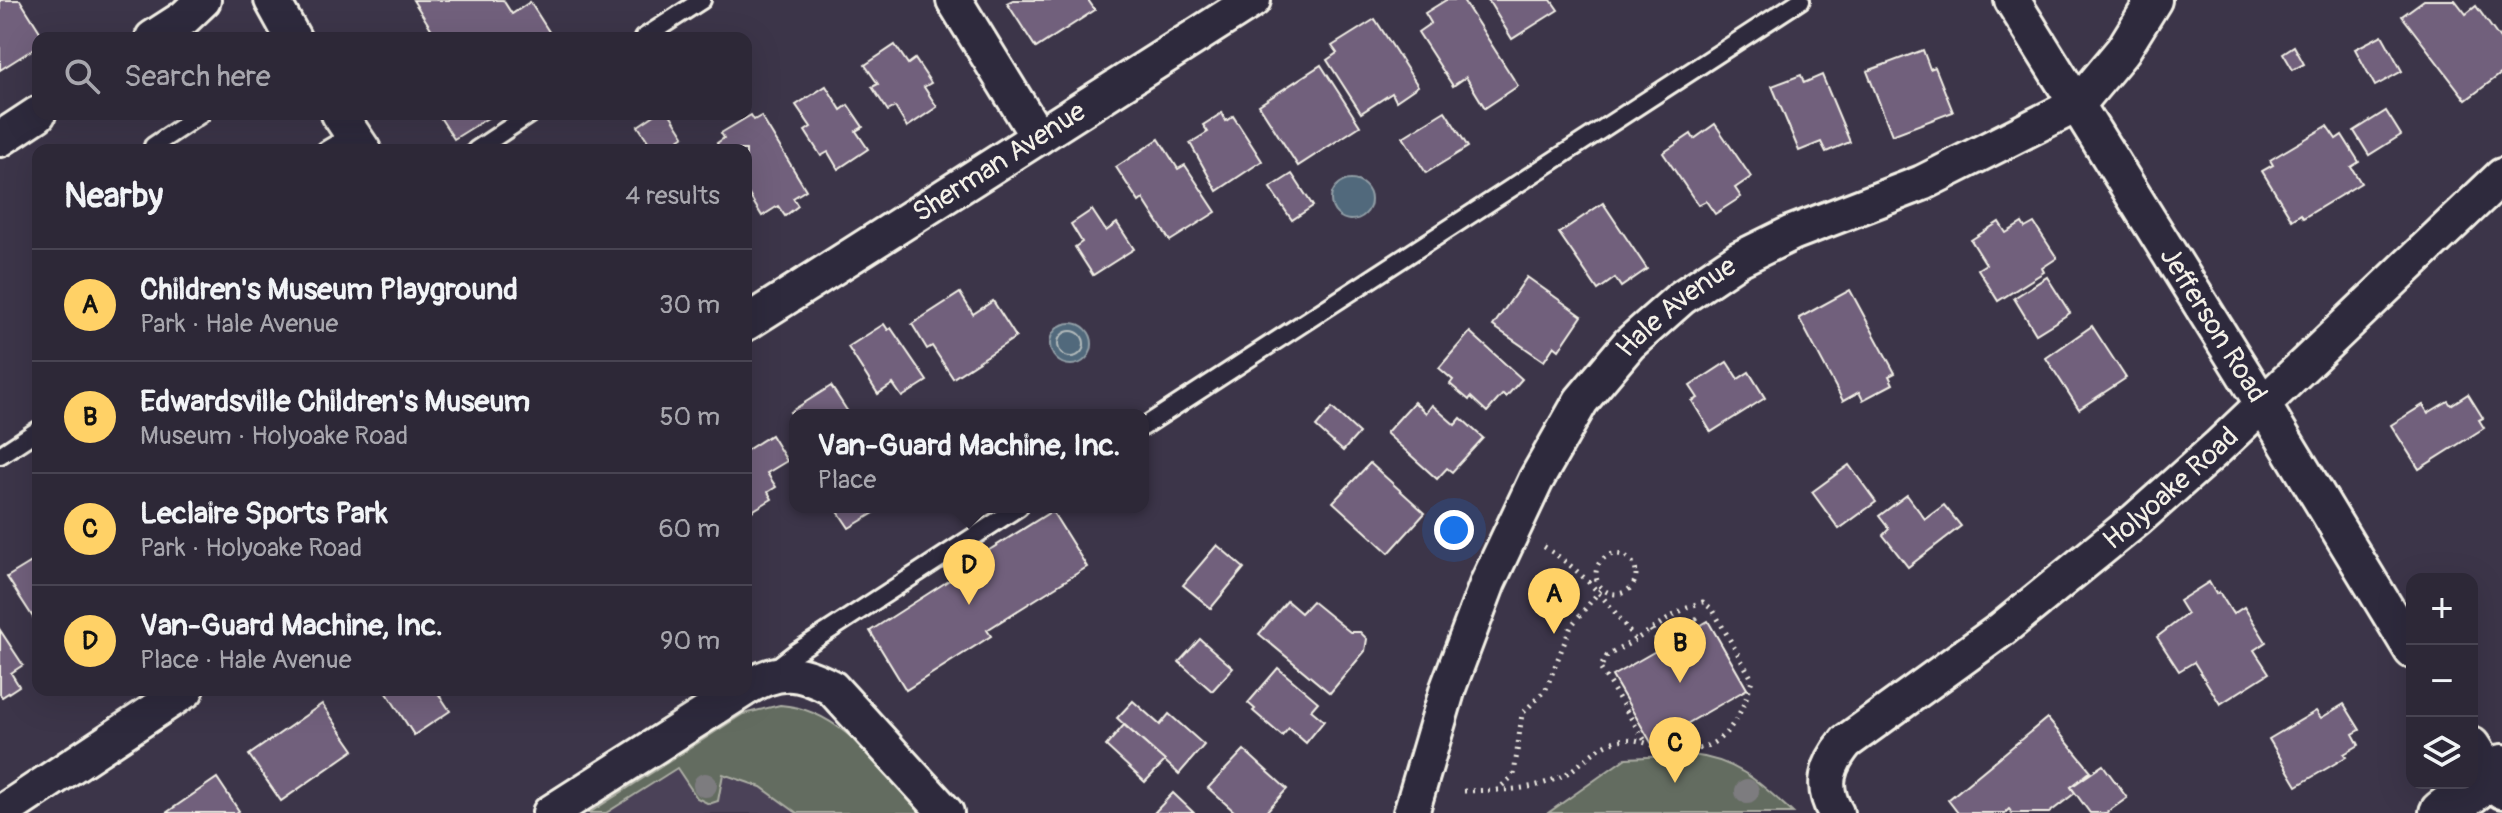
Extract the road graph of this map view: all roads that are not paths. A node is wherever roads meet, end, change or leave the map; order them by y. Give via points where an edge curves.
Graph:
1 (203, 0) edge
2 (272, 0) edge
3 (702, 0) edge
4 (954, 0) edge
5 (1253, 0) edge
6 (1801, 0) edge
7 (2012, 0) edge
8 (2154, 0) edge
9 (162, 32) edge
10 (290, 32) edge
11 (652, 32) edge
12 (2078, 104) junction
13 (32, 118) edge
14 (192, 120) edge
15 (521, 120) edge
16 (1038, 137) junction
17 (0, 139) edge
18 (156, 144) edge
19 (485, 144) edge
20 (2502, 176) edge
21 (752, 319) edge
22 (2262, 403) junction
23 (1149, 423) edge
24 (32, 434) edge
25 (0, 455) edge
26 (1010, 513) edge
27 (2408, 645) edge
28 (760, 682) edge
29 (177, 696) edge
30 (736, 696) edge
31 (2492, 769) edge
32 (1831, 797) edge
33 (1, 813) edge
34 (550, 813) edge
35 (946, 813) edge
36 (1411, 813) edge
37 (2442, 813) edge

1 - 9 street
2 - 10 street
3 - 11 lane
4 - 16 street
5 - 16 street, Sherman Avenue
6 - 23 lane
7 - 12 street, Jefferson Road
8 - 12 street, Hale Avenue via 2123,50
12 - 22 street, Jefferson Road
12 - 36 street, Hale Avenue via 1922,183 1739,259 1681,298 1629,344 1581,401 1488,582 1448,688
13 - 17 street
14 - 18 lane
15 - 19 lane
16 - 21 street, Sherman Avenue
20 - 22 street, Holyoake Road
22 - 27 street, Jefferson Road
22 - 32 street, Holyoake Road via 2136,520 2014,619 1846,742 1832,760
24 - 25 lane
26 - 28 lane via 796,652
28 - 35 street via 808,675 832,688
29 - 33 street
30 - 34 street
31 - 37 main road

